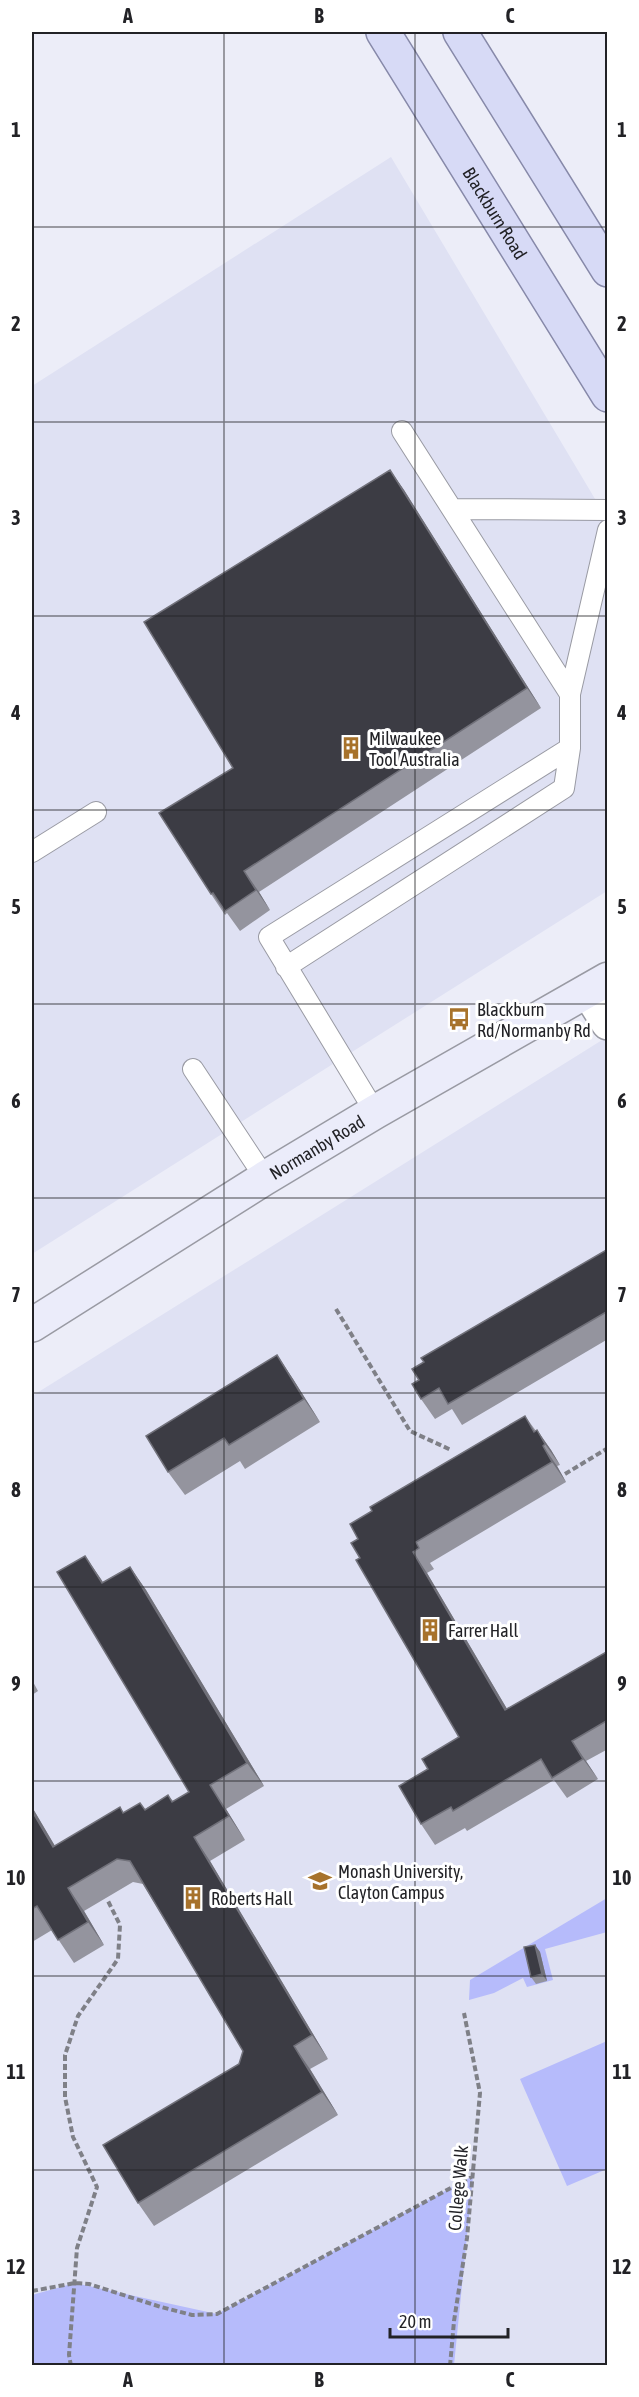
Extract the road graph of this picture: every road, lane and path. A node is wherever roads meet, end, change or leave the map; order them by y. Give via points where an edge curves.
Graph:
1 (383, 32) edge
2 (460, 32) edge
3 (608, 270) edge
4 (608, 395) edge
5 (402, 431) dead end
6 (452, 509) junction
7 (608, 510) edge
8 (608, 530) edge
9 (570, 694) junction
10 (570, 748) junction
11 (96, 812) dead end
12 (32, 852) edge
13 (286, 967) junction
14 (598, 985) edge
15 (608, 1023) edge
16 (193, 1069) dead end
17 (375, 1112) junction
18 (265, 1178) junction
19 (336, 1309) dead end
20 (32, 1325) edge
21 (608, 1448) edge
22 (451, 1450) dead end
23 (565, 1474) dead end
24 (108, 1901) dead end
25 (464, 2013) dead end
26 (473, 2176) junction
27 (75, 2283) junction
28 (32, 2291) edge
29 (71, 2366) edge
30 (450, 2366) edge

1 - 4 main road, Blackburn Road
2 - 3 main road
5 - 6 lane
6 - 7 lane
6 - 9 lane
8 - 9 lane
9 - 10 lane
10 - 13 lane via 564,788
10 - 13 lane via 268,937
11 - 12 lane
13 - 17 lane
14 - 15 street
14 - 17 street, Normanby Road
16 - 18 lane
17 - 18 street, Normanby Road
18 - 20 street, Normanby Road
19 - 22 path via 410,1431
21 - 23 path
24 - 27 path via 120,1925 118,1959 78,2016 65,2055 66,2097 74,2137 97,2187 77,2248
25 - 26 path, College Walk via 480,2093
26 - 27 path via 217,2314 192,2315
26 - 30 path, College Walk
27 - 28 path
27 - 29 path

